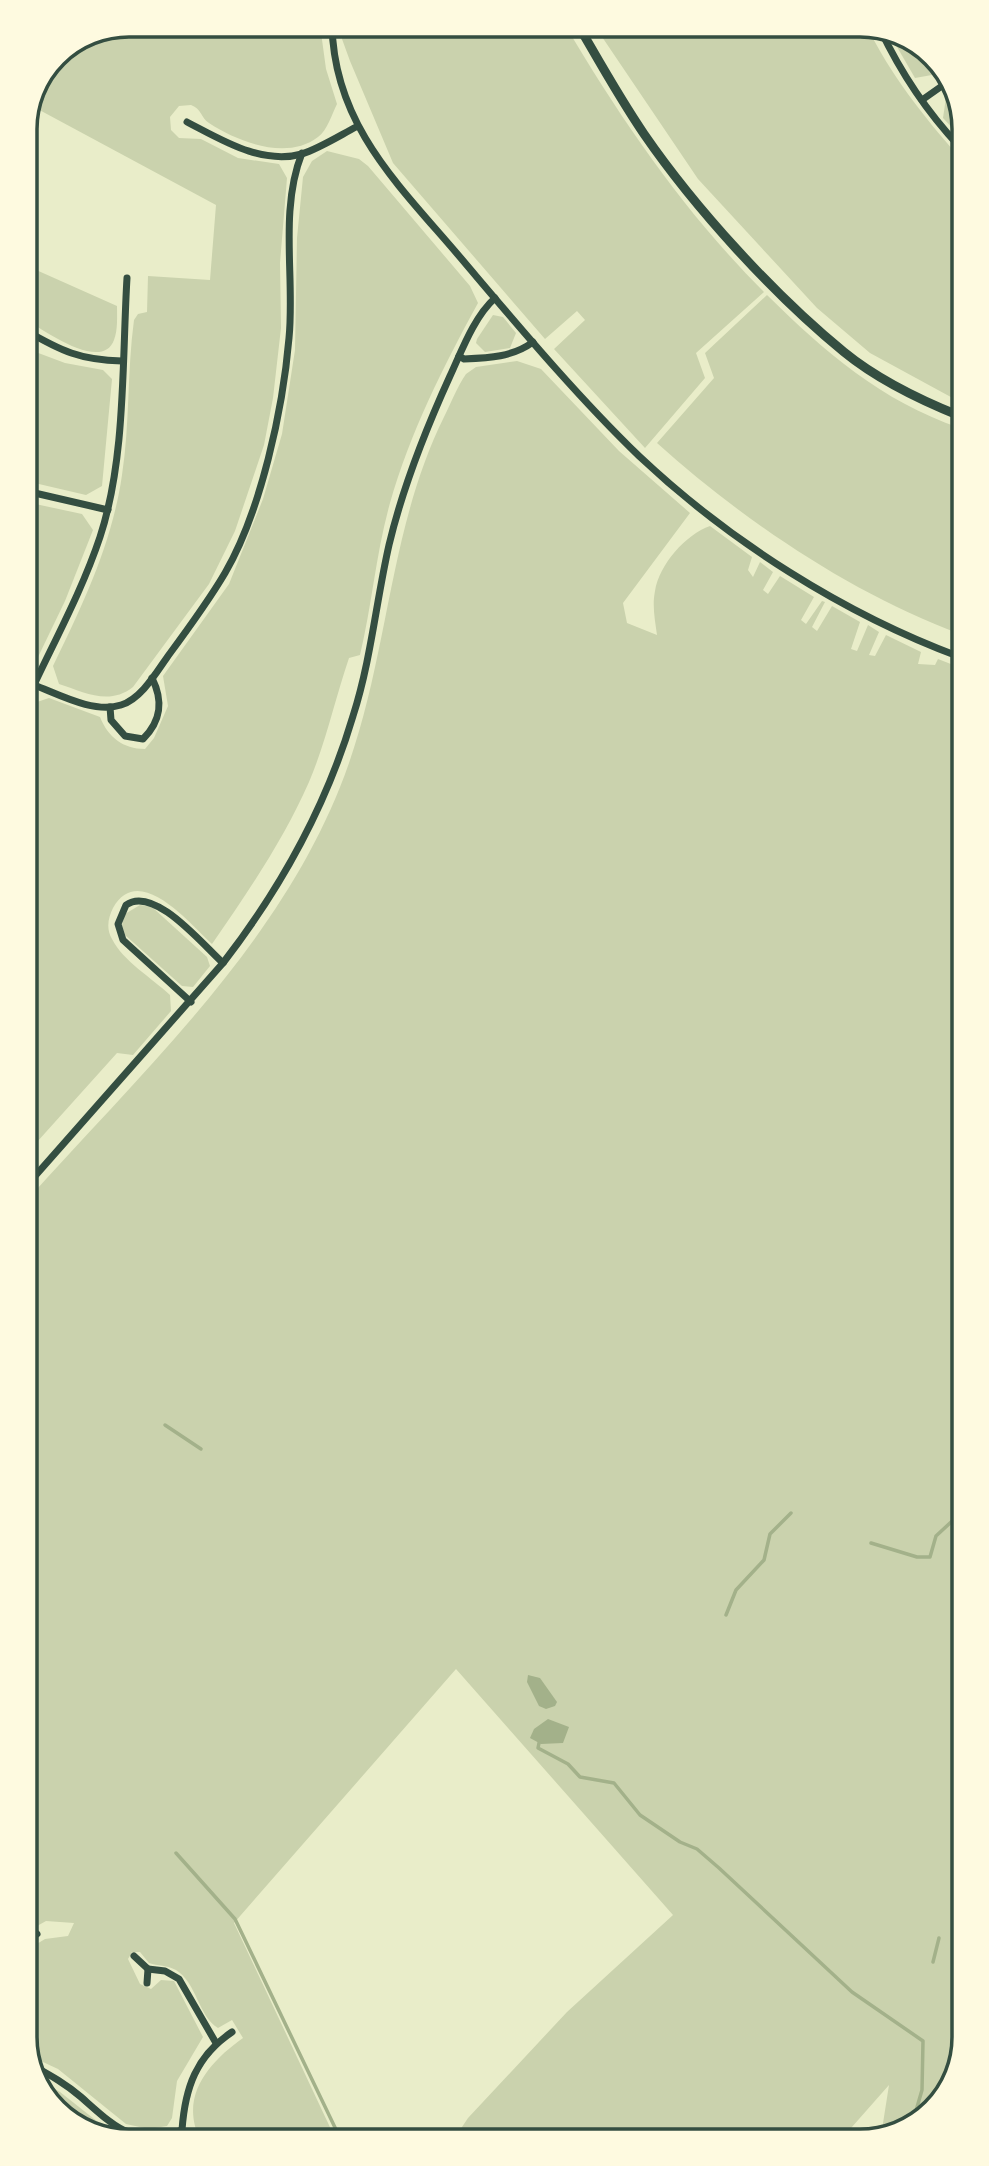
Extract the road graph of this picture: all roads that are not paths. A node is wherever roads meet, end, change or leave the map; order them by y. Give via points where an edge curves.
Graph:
1 (333, 37) edge
2 (585, 37) edge
3 (885, 40) edge
4 (942, 86) edge
5 (922, 100) junction
6 (187, 122) dead end
7 (356, 127) junction
8 (952, 137) edge
9 (302, 153) junction
10 (127, 278) dead end
11 (495, 298) junction
12 (37, 337) edge
13 (533, 342) junction
14 (459, 356) junction
15 (121, 361) junction
16 (952, 412) edge
17 (37, 494) edge
18 (108, 510) junction
19 (952, 653) edge
20 (152, 678) junction
21 (37, 679) edge
22 (37, 686) edge
23 (110, 707) junction
24 (223, 963) junction
25 (191, 1002) junction
26 (37, 1174) edge
27 (134, 1956) dead end
28 (148, 1969) junction
29 (147, 1983) dead end
30 (233, 2032) dead end
31 (216, 2043) junction
32 (44, 2071) edge
33 (118, 2128) edge
34 (182, 2129) edge

1 - 7 street via 340,85
2 - 16 street via 643,133 712,221 801,314 846,354 906,391
3 - 5 street
4 - 5 street
5 - 8 street
6 - 9 street via 253,153
7 - 9 street
7 - 11 street via 379,162
9 - 20 street via 291,201 290,336 274,435 250,515 226,571
10 - 15 street
11 - 13 street
11 - 14 street
12 - 15 street via 68,354
13 - 14 street via 522,351 504,355
13 - 19 street via 640,456 701,509 804,579
14 - 24 street via 400,502 366,671 326,795 259,915
15 - 18 street via 118,436
17 - 18 street
18 - 21 street via 76,601
20 - 23 street via 127,703
20 - 23 street via 160,706 143,739 125,736 111,720
22 - 23 street
24 - 25 street
24 - 25 street via 155,902 138,899 126,905 118,924 123,940
25 - 26 street
27 - 28 street
28 - 29 street
28 - 31 street via 179,1979
30 - 31 street
31 - 34 street via 189,2083
32 - 33 street

